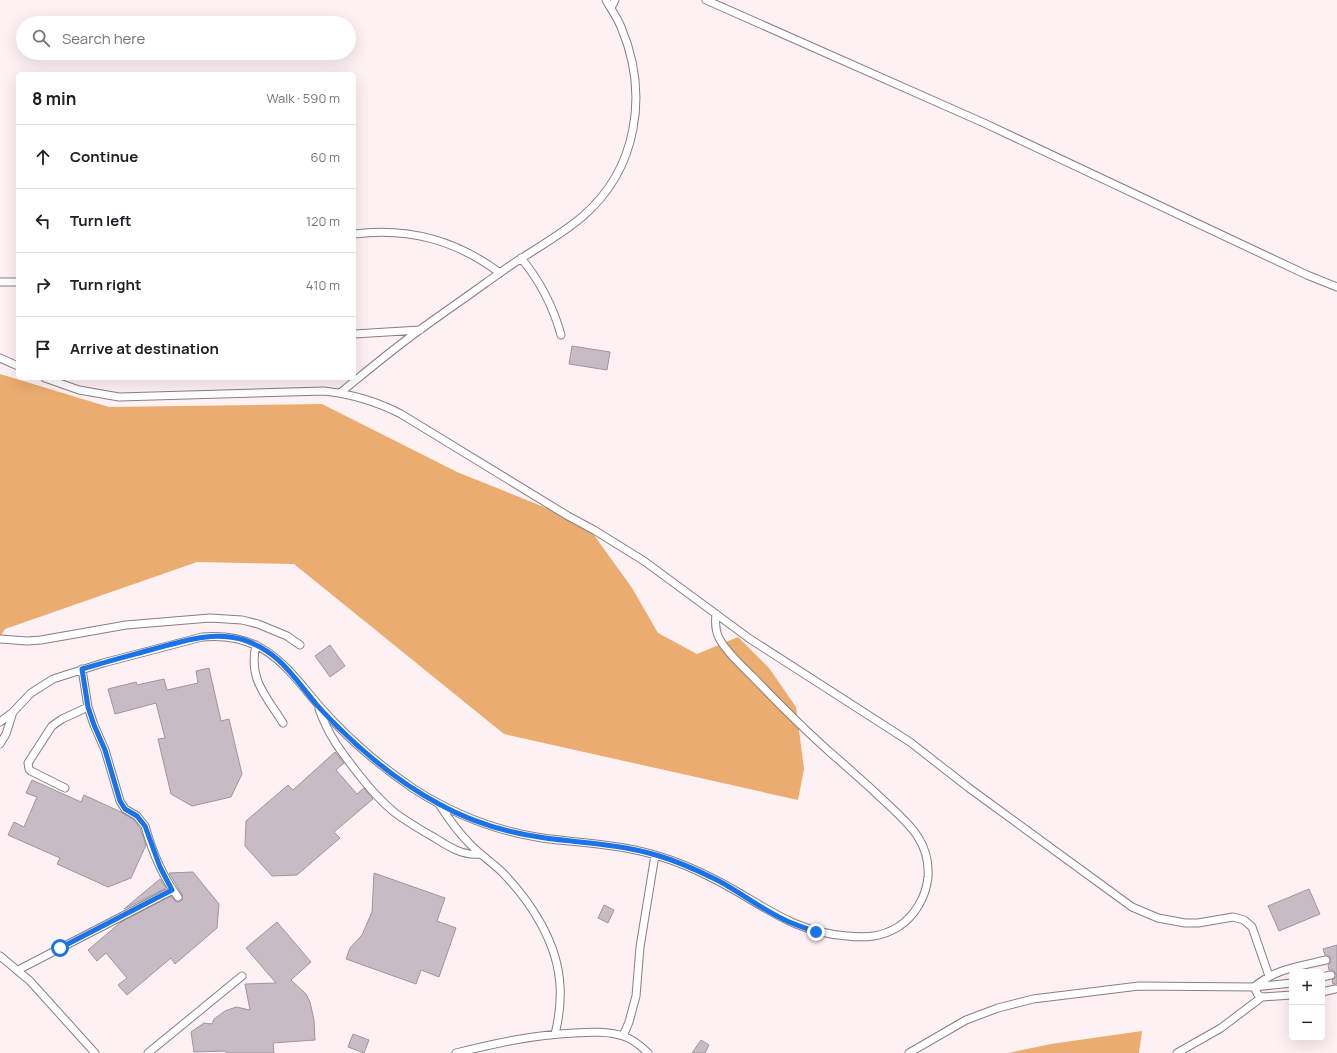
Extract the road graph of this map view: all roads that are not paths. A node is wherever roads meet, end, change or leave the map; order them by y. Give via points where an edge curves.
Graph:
1 (606, 0) edge
2 (615, 0) edge
3 (706, 0) edge
4 (611, 8) junction
5 (356, 234) edge
6 (521, 258) junction
7 (500, 273) junction
8 (0, 282) edge
9 (16, 282) edge
10 (1337, 286) edge
11 (420, 330) junction
12 (356, 334) edge
13 (561, 335) dead end
14 (0, 358) edge
15 (16, 365) edge
16 (51, 380) edge
17 (340, 393) junction
18 (716, 614) junction
19 (0, 639) edge
20 (256, 645) junction
21 (300, 645) dead end
22 (82, 669) junction
23 (317, 705) junction
24 (88, 707) junction
25 (13, 712) junction
26 (0, 722) edge
27 (283, 723) dead end
28 (0, 744) edge
29 (65, 788) dead end
30 (439, 804) junction
31 (480, 854) junction
32 (655, 855) junction
33 (172, 890) junction
34 (178, 897) dead end
35 (0, 956) edge
36 (1326, 960) dead end
37 (18, 970) junction
38 (1331, 975) dead end
39 (242, 976) dead end
40 (1269, 976) junction
41 (1325, 976) edge
42 (1289, 983) edge
43 (1254, 987) junction
44 (1335, 989) dead end
45 (1325, 991) edge
46 (1289, 995) edge
47 (1262, 997) junction
48 (555, 1034) junction
49 (622, 1036) junction
50 (95, 1053) edge
51 (148, 1053) edge
52 (456, 1053) edge
53 (648, 1053) edge
54 (909, 1053) edge
55 (1177, 1053) edge

1 - 4 lane
2 - 4 lane
3 - 10 lane via 984,123 1307,275
4 - 6 lane via 628,45 634,72 636,106 630,142 616,175 595,204 568,228
5 - 7 lane via 408,234 440,240 470,253
6 - 7 lane
6 - 13 lane via 545,293
7 - 11 lane
8 - 9 lane
11 - 12 lane
11 - 17 lane
14 - 15 lane
16 - 17 lane via 79,390 118,397 307,390
17 - 18 lane via 372,401 401,414 619,545 669,578
18 - 32 lane via 715,627 719,639 746,670 918,836 928,862 926,889 914,914 892,931 865,938 834,935 816,932 786,921 718,881
18 - 40 lane via 786,663 910,742 1132,907 1158,918 1185,923 1233,917 1244,920 1252,927
19 - 21 lane via 41,640 126,625 210,618 258,624
20 - 22 lane via 229,637 202,637
20 - 23 lane via 279,660
20 - 27 lane via 253,663 257,680
22 - 24 lane
22 - 25 lane via 53,679
23 - 30 lane via 386,769
23 - 31 lane via 338,749 368,786 392,810 453,849 466,854
24 - 29 lane via 52,726 28,763 28,769
24 - 33 lane via 105,750 120,801 125,809 137,816 145,826 160,867
25 - 26 lane
25 - 28 lane
30 - 31 lane via 459,833
30 - 32 lane via 474,820 517,833 606,845
31 - 48 lane via 503,874 524,898 547,935 555,956 560,985
32 - 49 lane via 640,947 636,996
33 - 34 lane
33 - 37 lane
35 - 37 lane
36 - 40 lane
37 - 50 lane
38 - 41 lane
39 - 51 lane
40 - 43 lane
42 - 43 lane
43 - 47 lane
43 - 54 lane via 1139,986 1033,999 966,1020
44 - 45 lane
46 - 47 lane
47 - 55 lane via 1221,1028
48 - 49 lane via 587,1032
48 - 52 lane
49 - 53 lane

